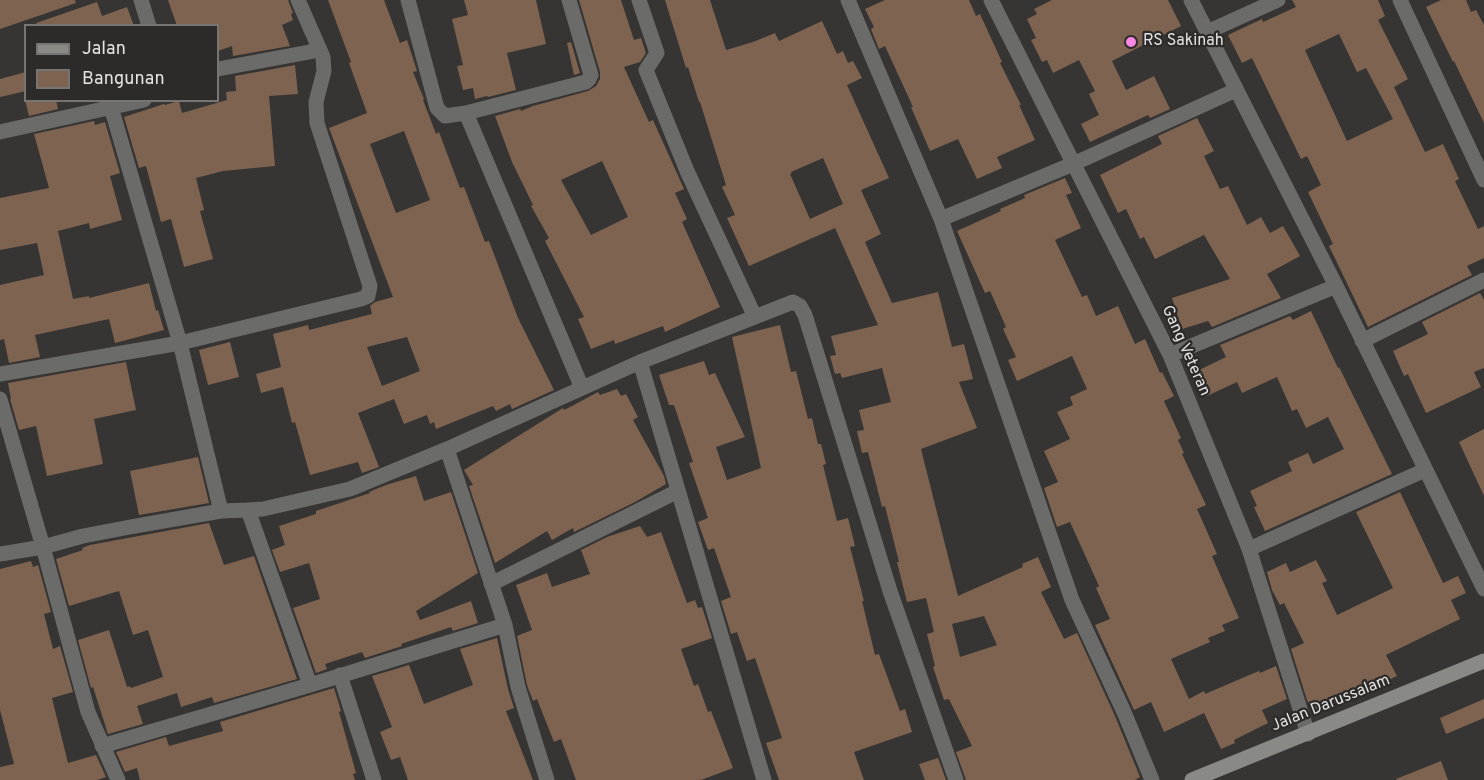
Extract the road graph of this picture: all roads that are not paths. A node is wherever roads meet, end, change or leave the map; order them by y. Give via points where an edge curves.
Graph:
1 (141, 0) edge
2 (298, 0) edge
3 (408, 0) edge
4 (569, 0) edge
5 (639, 0) edge
6 (848, 0) edge
7 (991, 0) edge
8 (1191, 0) edge
9 (1278, 0) edge
10 (1400, 0) edge
11 (148, 24) edge
12 (1207, 32) junction
13 (320, 50) junction
14 (219, 69) edge
15 (1236, 90) junction
16 (135, 102) edge
17 (111, 107) junction
18 (466, 113) junction
19 (0, 132) edge
20 (1074, 164) junction
21 (1484, 180) edge
22 (941, 219) junction
23 (1484, 280) edge
24 (1335, 286) junction
25 (755, 317) junction
26 (1362, 341) junction
27 (180, 343) junction
28 (1170, 355) junction
29 (640, 362) junction
30 (0, 374) edge
31 (582, 388) junction
32 (0, 399) edge
33 (447, 449) junction
34 (1425, 470) junction
35 (678, 491) junction
36 (248, 510) junction
37 (221, 511) junction
38 (43, 547) junction
39 (1249, 549) junction
40 (0, 554) edge
41 (491, 584) junction
42 (1484, 589) edge
43 (505, 625) junction
44 (1484, 661) edge
45 (340, 675) junction
46 (310, 685) junction
47 (1308, 734) junction
48 (102, 746) junction
49 (118, 780) edge
50 (374, 780) edge
51 (547, 780) edge
52 (764, 780) edge
53 (956, 780) edge
54 (1152, 780) edge
55 (1192, 780) edge

1 - 11 street
2 - 13 street
3 - 18 street via 437,108 445,116
4 - 18 street via 589,79
5 - 25 street via 657,53 646,70 687,171
6 - 22 street
7 - 20 street, Gang Veteran
8 - 12 street
9 - 12 street
10 - 21 street
12 - 15 street
13 - 14 street
13 - 27 street via 324,71 316,102 317,123 370,286 368,296
15 - 20 street
15 - 24 street
16 - 17 street
17 - 19 street
17 - 27 street
18 - 31 street
20 - 22 street
20 - 28 street, Gang Veteran
22 - 54 street via 1072,600
23 - 26 street
24 - 26 street
24 - 28 street
25 - 29 street
25 - 53 street via 793,303 805,315 890,591
26 - 34 street
27 - 30 street
27 - 37 street
28 - 39 street, Gang Veteran
29 - 31 street
29 - 35 street
31 - 33 street
32 - 38 street
33 - 36 street via 350,489
33 - 41 street
34 - 39 street
34 - 42 street
35 - 41 street
35 - 52 street
36 - 37 street
36 - 46 street
37 - 38 street
38 - 40 street
38 - 48 street via 88,712
39 - 47 street, Gang Veteran
41 - 43 street
43 - 45 street
43 - 51 street via 518,687
44 - 47 street, Jalan Darussalam
45 - 46 street
45 - 50 street
46 - 48 street
47 - 55 street, Jalan Darussalam
48 - 49 street

